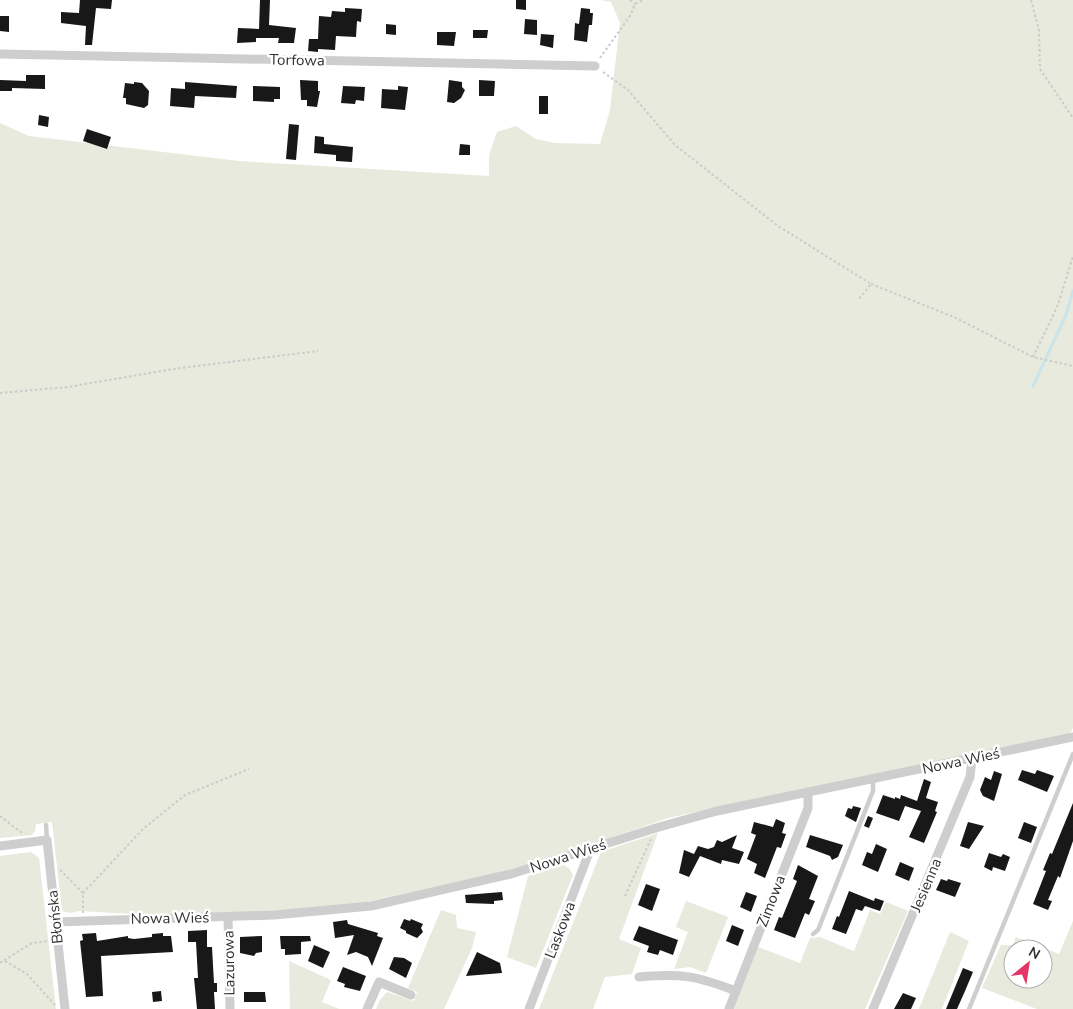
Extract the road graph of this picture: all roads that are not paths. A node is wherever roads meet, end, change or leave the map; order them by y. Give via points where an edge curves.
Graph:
1 (0, 54) edge
2 (594, 66) road end
3 (1073, 737) edge
4 (1073, 754) edge
5 (972, 759) junction
6 (873, 779) junction
7 (808, 792) junction
8 (46, 825) dead end
9 (47, 840) junction
10 (0, 846) edge
11 (590, 850) junction
12 (228, 916) junction
13 (56, 922) junction
14 (813, 934) dead end
15 (639, 977) dead end
16 (736, 991) junction
17 (411, 995) dead end
18 (62, 1009) edge
19 (230, 1009) edge
20 (368, 1009) edge
21 (529, 1009) edge
22 (729, 1009) edge
23 (873, 1009) edge
24 (968, 1009) edge

1 - 2 street, Torfowa
3 - 5 street, Nowa Wieś
4 - 24 lane
5 - 6 street, Nowa Wieś
5 - 23 street, Jesienna via 970,777
6 - 7 street, Nowa Wieś
6 - 14 lane via 872,791 818,930
7 - 11 street, Nowa Wieś via 717,811
7 - 16 street, Zimowa via 808,808
8 - 9 lane, Błońska
9 - 10 street
9 - 13 street, Błońska
11 - 12 street, Nowa Wieś via 512,874 371,906
11 - 21 street, Laskowa
12 - 13 street, Nowa Wieś
12 - 19 street, Lazurowa
13 - 18 street, Błońska
15 - 16 street via 688,975
16 - 22 street, Zimowa
17 - 20 street via 379,982

